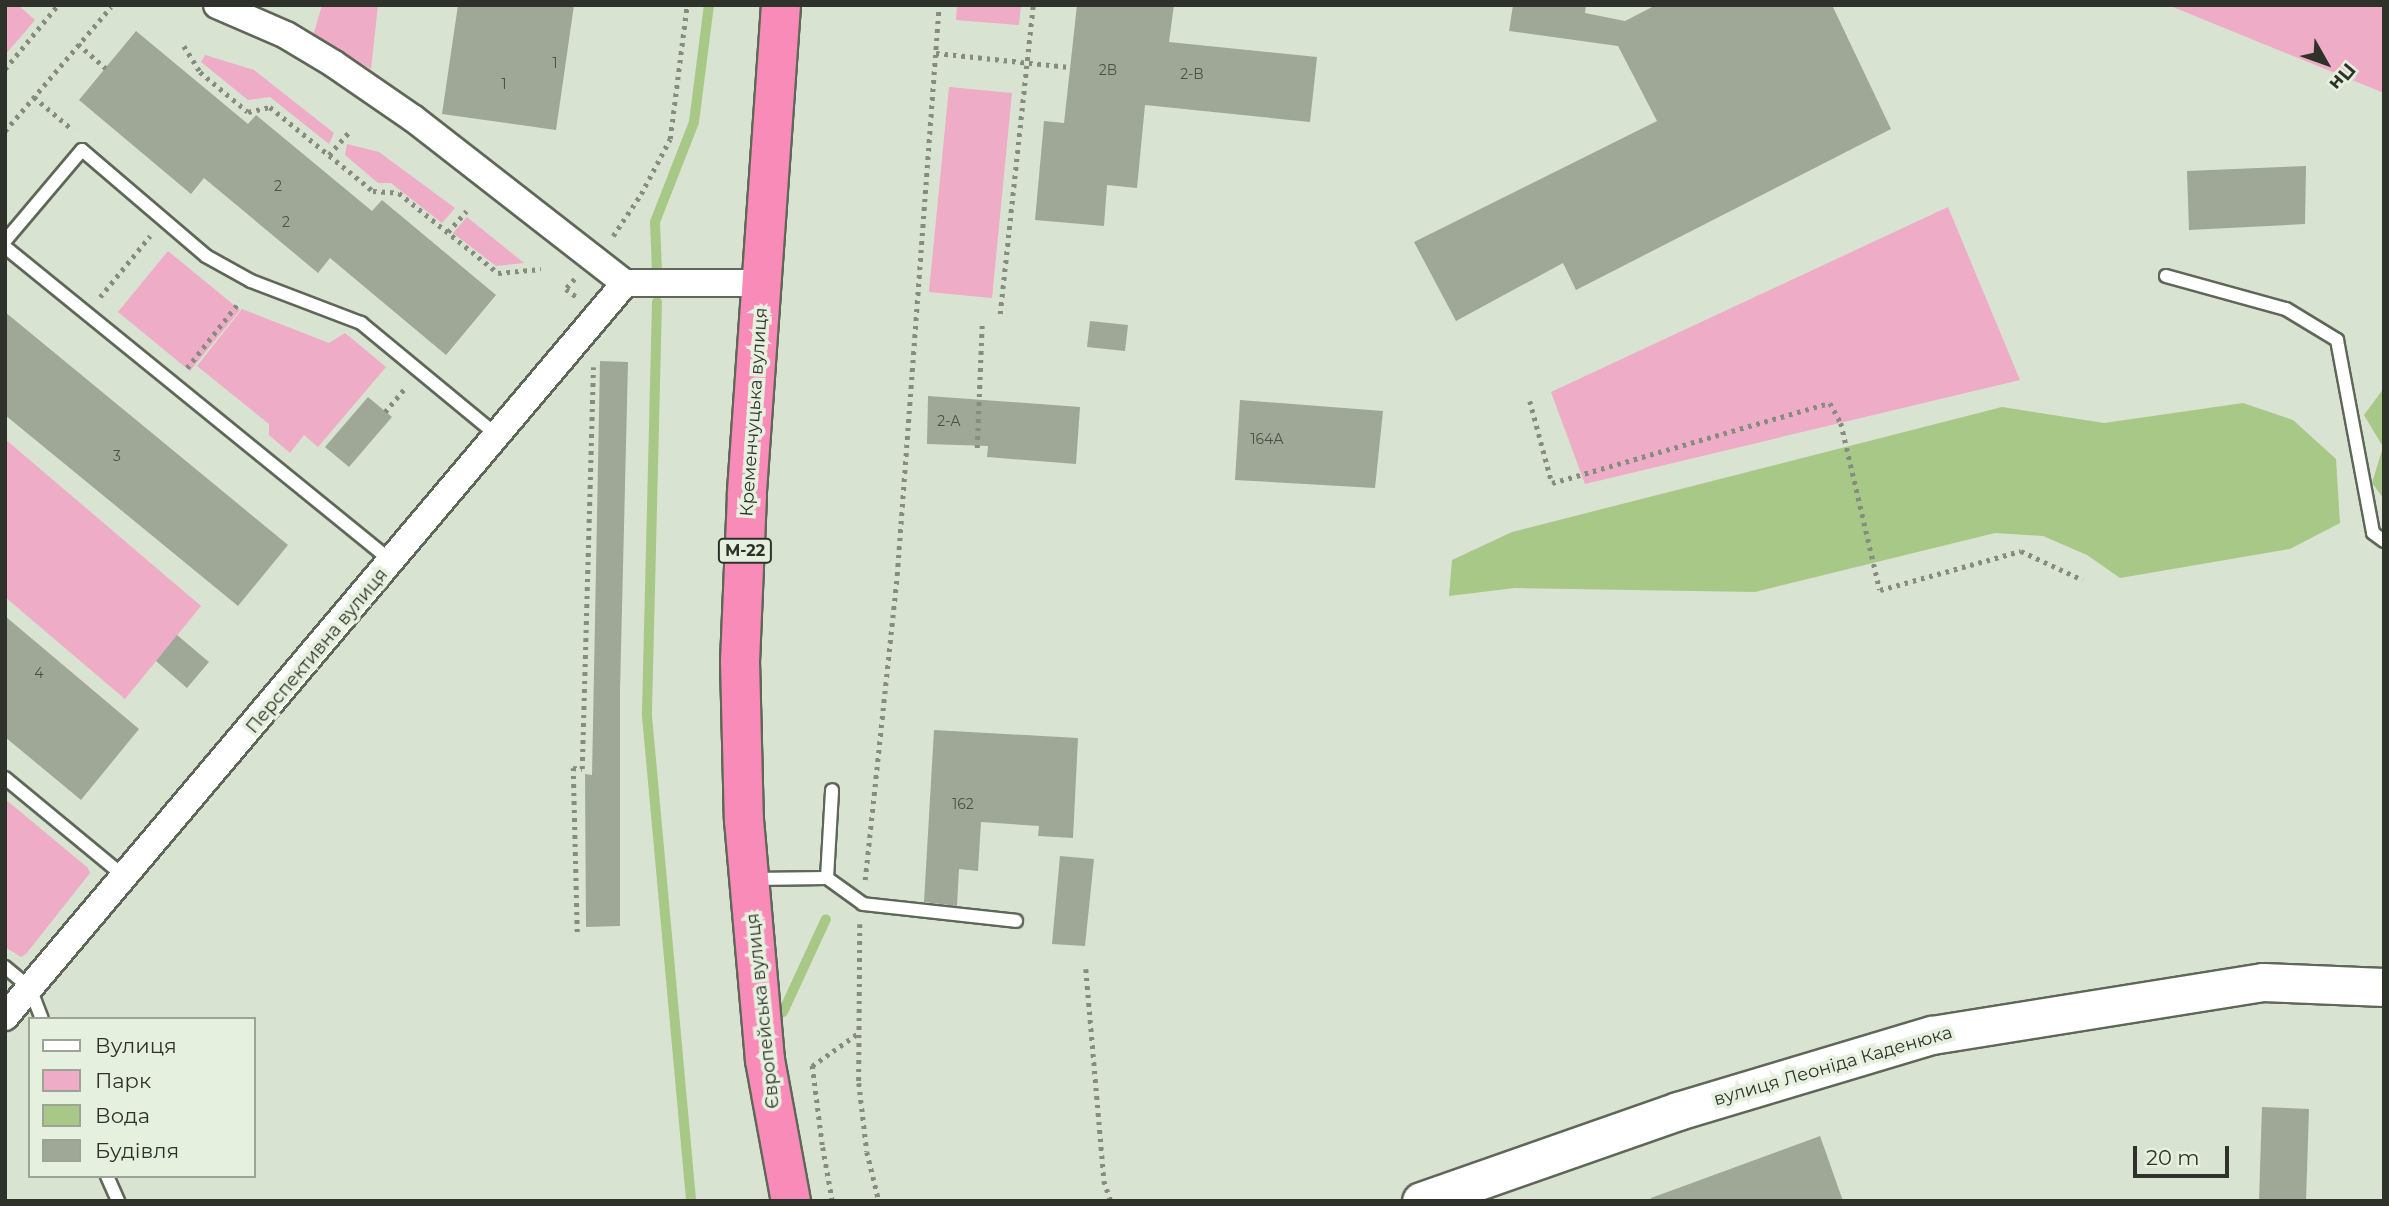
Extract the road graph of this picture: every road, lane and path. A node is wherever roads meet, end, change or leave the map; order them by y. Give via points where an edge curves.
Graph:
1 (58, 5) edge
2 (217, 5) edge
3 (687, 5) edge
4 (781, 5) edge
5 (939, 5) edge
6 (1033, 5) edge
7 (111, 7) dead end
8 (78, 44) junction
9 (184, 46) dead end
10 (936, 53) junction
11 (1026, 63) junction
12 (1069, 67) dead end
13 (106, 68) dead end
14 (5, 69) edge
15 (34, 97) junction
16 (351, 130) dead end
17 (5, 131) edge
18 (82, 150) junction
19 (329, 155) junction
20 (466, 211) dead end
21 (164, 220) junction
22 (447, 232) junction
23 (5, 240) edge
24 (5, 247) edge
25 (593, 259) junction
26 (541, 269) dead end
27 (2166, 276) dead end
28 (251, 281) junction
29 (625, 283) junction
30 (764, 283) junction
31 (566, 289) dead end
32 (86, 314) junction
33 (1000, 314) dead end
34 (982, 325) dead end
35 (586, 328) junction
36 (418, 372) junction
37 (173, 385) junction
38 (1530, 401) dead end
39 (386, 412) dead end
40 (497, 435) junction
41 (977, 448) dead end
42 (2384, 541) edge
43 (392, 562) junction
44 (2083, 580) dead end
45 (5, 778) edge
46 (832, 790) dead end
47 (744, 820) joint
48 (125, 877) junction
49 (827, 878) junction
50 (749, 879) junction
51 (863, 904) junction
52 (1016, 921) dead end
53 (577, 932) dead end
54 (5, 967) edge
55 (1086, 969) dead end
56 (2384, 987) edge
57 (30, 988) junction
58 (5, 1017) edge
59 (41, 1017) edge
60 (857, 1034) junction
61 (108, 1178) edge
62 (118, 1201) edge
63 (791, 1201) edge
64 (832, 1201) edge
65 (879, 1201) edge
66 (1111, 1201) edge
67 (1420, 1201) edge

1 - 14 path
2 - 25 street via 286,35 334,64 414,119
3 - 25 path via 670,139 641,194
4 - 30 highway, Кременчуцька вулиця / М-22
5 - 10 path
6 - 11 path
7 - 8 path
8 - 13 path
8 - 15 path
9 - 19 path via 200,72 248,112 270,107
10 - 11 path
10 - 51 path via 897,575
11 - 12 path
11 - 33 path
15 - 17 path
15 - 18 path via 88,143
16 - 19 path
18 - 21 lane
18 - 23 lane
19 - 22 path via 373,191 399,193
20 - 22 path
21 - 28 lane via 206,256
21 - 32 path
22 - 26 path via 498,273
24 - 32 lane
25 - 29 street
25 - 31 path
27 - 42 lane via 2286,309 2337,340 2373,533
28 - 36 lane via 361,323
28 - 37 path via 236,307
29 - 30 street
29 - 35 street, Перспективна вулиця
30 - 47 highway, Кременчуцька вулиця / М-22 via 747,495 740,661
32 - 37 lane
34 - 41 path
35 - 40 street, Перспективна вулиця
35 - 53 path via 593,349 582,769 573,768
36 - 39 path
36 - 40 lane
37 - 43 lane
38 - 44 path via 1552,483 1830,403 1841,423 1880,590 2021,551
40 - 43 street, Перспективна вулиця
43 - 48 street, Перспективна вулиця
45 - 48 lane
46 - 49 lane
47 - 50 highway, Європейська вулиця / М-22
48 - 57 street, Перспективна вулиця
49 - 50 lane
49 - 51 lane
50 - 63 highway, Європейська вулиця / М-22 via 765,1060
51 - 52 lane
51 - 60 path
54 - 57 lane
55 - 66 path via 1104,1181
56 - 67 street, вулиця Леоніда Каденюка via 2263,982 1932,1035 1678,1111
57 - 58 street, Перспективна вулиця
57 - 59 lane
60 - 64 path via 813,1066
60 - 65 path via 867,1152
61 - 62 lane

